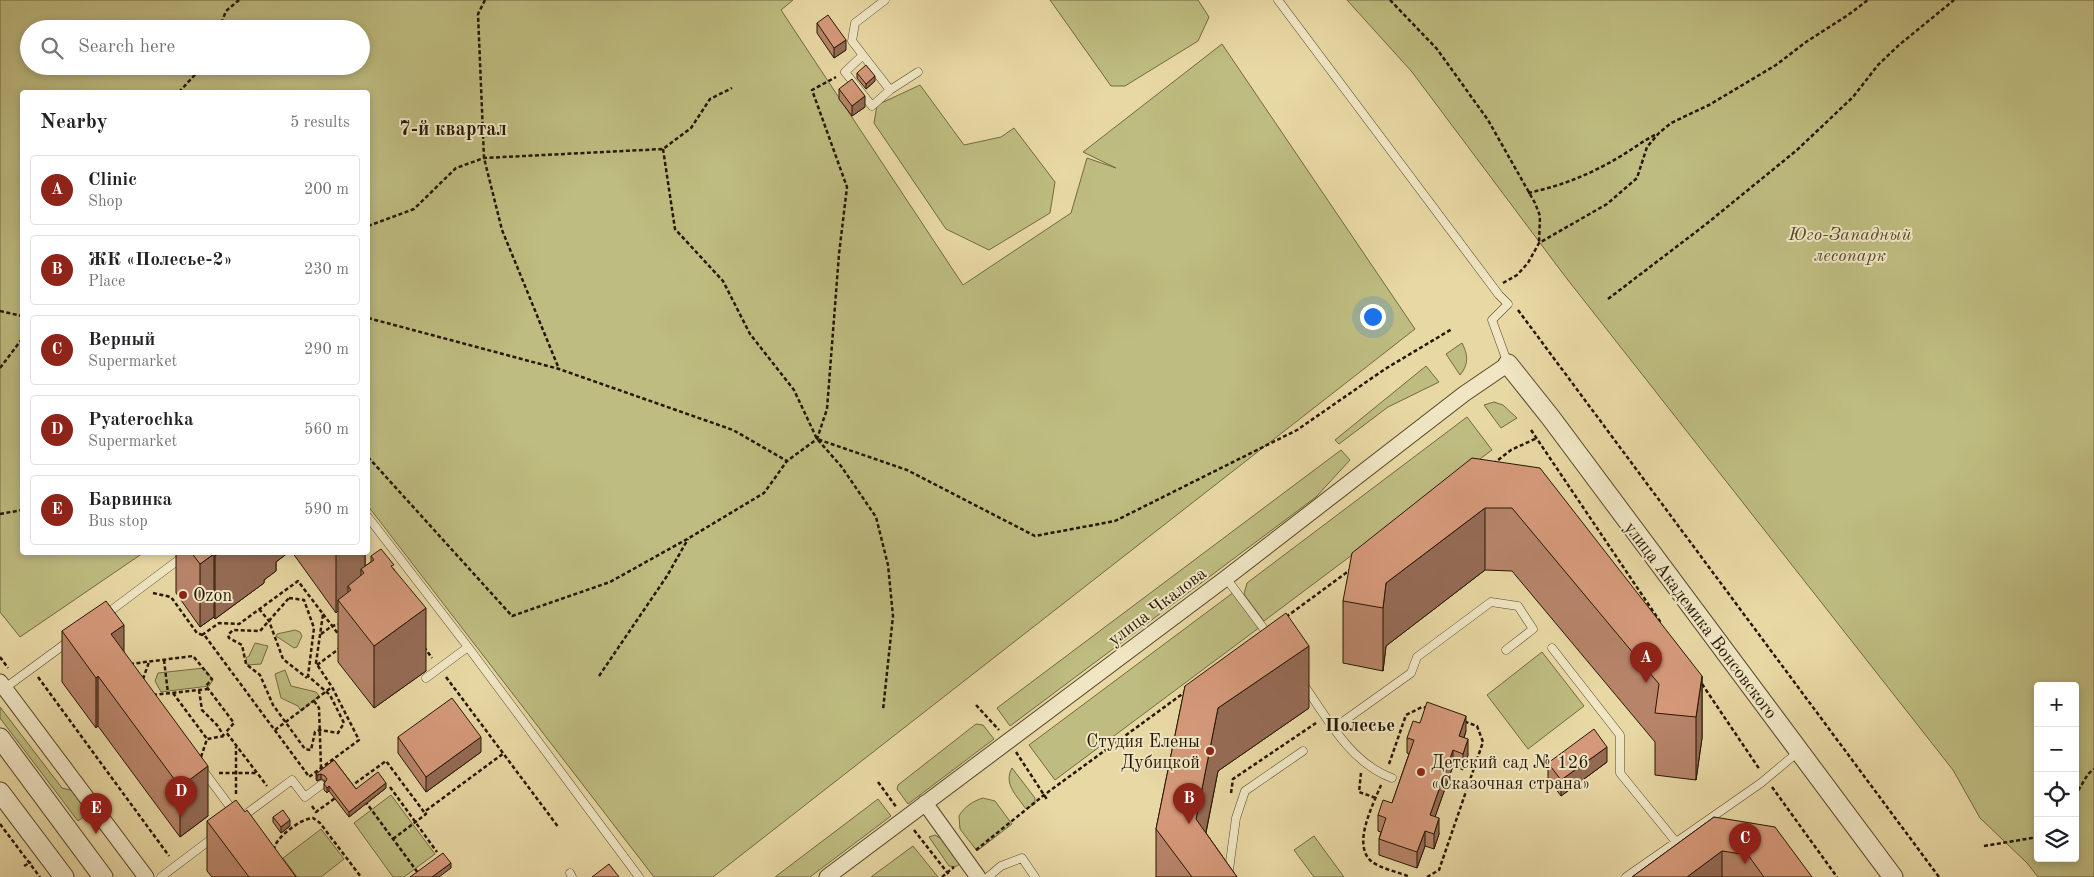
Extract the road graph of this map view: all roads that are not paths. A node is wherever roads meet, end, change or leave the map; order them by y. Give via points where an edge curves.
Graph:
1 (885, 0) edge
2 (1278, 0) edge
3 (863, 55) junction
4 (918, 72) dead end
5 (890, 90) junction
6 (1508, 364) junction
7 (370, 520) edge
8 (186, 555) edge
9 (1226, 578) junction
10 (100, 618) edge
11 (77, 635) edge
12 (1276, 645) edge
13 (468, 647) junction
14 (1552, 648) dead end
15 (1506, 650) dead end
16 (1297, 675) edge
17 (426, 678) dead end
18 (2, 685) edge
19 (1334, 728) junction
20 (0, 738) edge
21 (1303, 751) dead end
22 (1798, 752) junction
23 (199, 764) edge
24 (1388, 777) road end
25 (320, 785) dead end
26 (0, 792) edge
27 (925, 803) junction
28 (238, 816) junction
29 (232, 824) edge
30 (246, 826) edge
31 (224, 830) edge
32 (1676, 842) junction
33 (64, 877) edge
34 (103, 877) edge
35 (146, 877) edge
36 (161, 877) edge
37 (639, 877) edge
38 (827, 877) edge
39 (978, 877) edge
40 (988, 877) edge
41 (1035, 877) edge
42 (1228, 877) edge
43 (1626, 877) edge
44 (1893, 877) edge

1 - 3 lane via 854,23 852,42
2 - 6 lane via 1508,304 1492,320
3 - 5 lane
3 - 5 lane via 845,72 872,106
4 - 5 lane
6 - 9 street, улица Чкалова
6 - 22 street, улица Академика Вонсовского
7 - 13 lane
8 - 10 lane
9 - 12 lane
9 - 27 street, улица Чкалова
11 - 18 lane
13 - 17 lane
13 - 37 lane
14 - 32 lane via 1620,736 1620,774
15 - 19 lane via 1533,629 1518,606 1491,602 1417,657 1411,673
16 - 19 lane
18 - 35 street
19 - 24 lane via 1359,760
20 - 34 street
21 - 42 lane via 1245,791 1236,818
22 - 32 lane
22 - 44 street, улица Академика Вонсовского
23 - 28 lane
25 - 28 lane via 305,797 292,780
26 - 33 street
27 - 38 street, улица Чкалова
27 - 39 street
28 - 29 lane
28 - 30 lane
31 - 36 lane
32 - 43 lane
40 - 41 lane via 1001,866 1022,858

